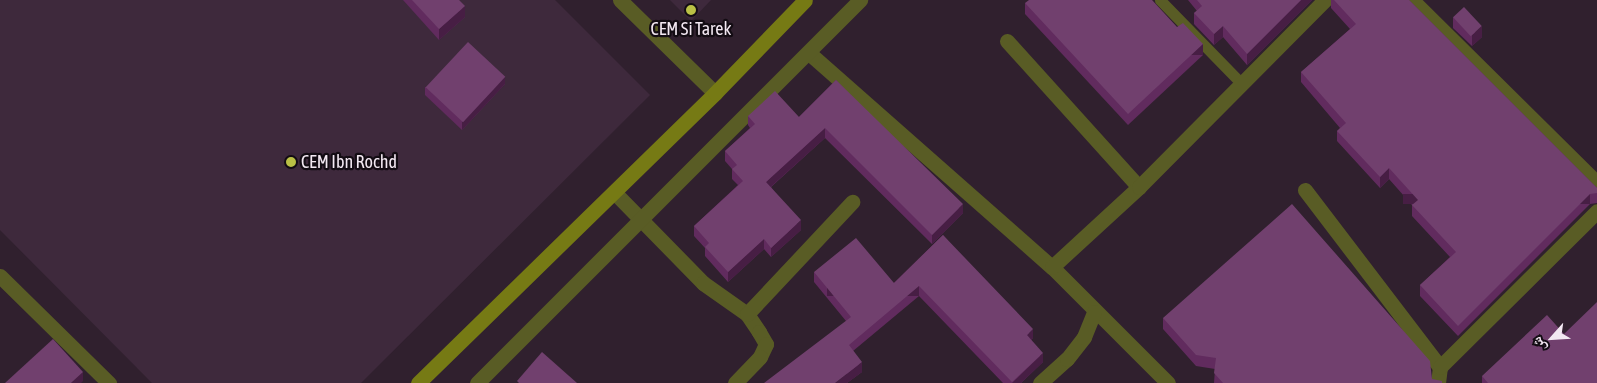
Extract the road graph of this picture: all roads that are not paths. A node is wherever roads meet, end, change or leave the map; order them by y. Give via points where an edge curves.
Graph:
1 (620, 0) edge
2 (805, 0) edge
3 (860, 0) edge
4 (1160, 0) edge
5 (1325, 0) edge
6 (1412, 0) edge
7 (1007, 40) dead end
8 (808, 52) junction
9 (1242, 84) junction
10 (715, 93) junction
11 (1597, 183) edge
12 (1139, 187) junction
13 (1305, 190) dead end
14 (614, 192) junction
15 (852, 202) dead end
16 (1597, 211) edge
17 (640, 221) junction
18 (1052, 267) junction
19 (0, 276) edge
20 (1094, 312) junction
21 (747, 314) junction
22 (1440, 367) junction
23 (486, 380) edge
24 (109, 383) edge
25 (418, 383) edge
26 (734, 383) edge
27 (1040, 383) edge
28 (1168, 383) edge
29 (1438, 383) edge

1 - 10 street
2 - 10 main road
3 - 8 street
4 - 9 lane
5 - 9 street
6 - 11 street
7 - 12 street
8 - 17 street
8 - 18 street
9 - 12 street
10 - 14 main road
12 - 18 street
13 - 22 street
14 - 17 street
14 - 25 main road
15 - 21 street
16 - 22 street
17 - 21 street via 703,284
17 - 23 street
18 - 20 street
19 - 24 street
20 - 27 street via 1084,337 1067,359
20 - 28 street
21 - 26 street via 766,344 760,357
22 - 29 street

